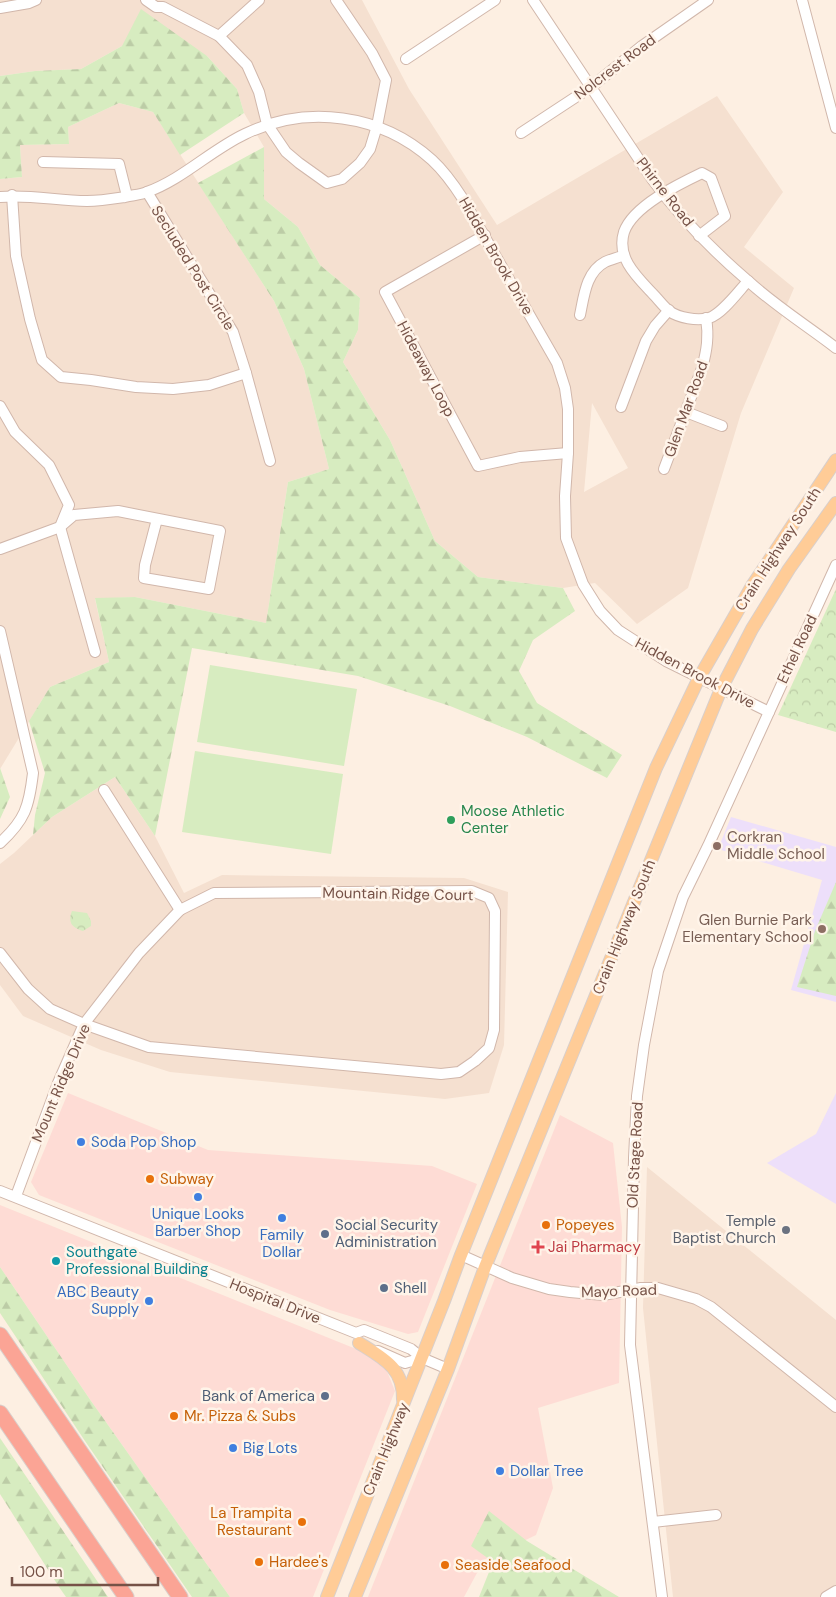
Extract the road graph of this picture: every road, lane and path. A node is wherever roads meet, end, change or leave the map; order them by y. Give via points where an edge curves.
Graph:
1 (36, 0) edge
2 (146, 0) edge
3 (259, 0) edge
4 (336, 0) edge
5 (495, 0) edge
6 (533, 0) edge
7 (708, 0) edge
8 (802, 0) edge
9 (163, 4) edge
10 (7, 5) edge
11 (219, 36) junction
12 (406, 59) dead end
13 (591, 87) junction
14 (267, 124) junction
15 (377, 126) junction
16 (836, 128) edge
17 (521, 133) dead end
18 (43, 162) dead end
19 (147, 192) junction
20 (662, 193) junction
21 (12, 195) junction
22 (127, 196) junction
23 (0, 197) edge
24 (485, 235) junction
25 (699, 236) junction
26 (624, 255) junction
27 (748, 281) junction
28 (669, 310) junction
29 (580, 315) dead end
30 (706, 318) junction
31 (836, 348) edge
32 (246, 372) junction
33 (0, 406) edge
34 (621, 407) dead end
35 (686, 412) junction
36 (722, 426) dead end
37 (568, 453) junction
38 (836, 460) edge
39 (270, 461) dead end
40 (664, 469) dead end
41 (836, 503) edge
42 (157, 519) junction
43 (60, 527) junction
44 (0, 549) edge
45 (836, 565) edge
46 (0, 631) edge
47 (95, 652) dead end
48 (699, 678) junction
49 (720, 689) junction
50 (769, 712) junction
51 (759, 733) joint
52 (104, 790) dead end
53 (0, 844) edge
54 (180, 910) junction
55 (0, 952) edge
56 (84, 1024) junction
57 (0, 1190) edge
58 (16, 1196) junction
59 (461, 1255) junction
60 (486, 1267) junction
61 (630, 1290) junction
62 (444, 1302) joint
63 (0, 1335) edge
64 (357, 1338) junction
65 (422, 1358) junction
66 (448, 1369) junction
67 (403, 1405) junction
68 (836, 1407) edge
69 (0, 1413) edge
70 (716, 1515) dead end
71 (653, 1522) junction
72 (126, 1597) edge
73 (180, 1597) edge
74 (327, 1597) edge
75 (355, 1597) edge
76 (662, 1597) edge

1 - 10 street
2 - 9 street via 156,7
3 - 11 street
4 - 15 street via 386,80
5 - 12 street
6 - 13 street, Phirne Road
7 - 13 street, Nolcrest Road
8 - 16 street
9 - 11 street
11 - 14 street via 247,65 259,92
13 - 17 street, Nolcrest Road
13 - 20 street, Phirne Road
14 - 15 street, Hidden Brook Drive via 317,116
14 - 15 street via 286,152 327,183 342,179 360,163 370,149
14 - 19 street, Hidden Brook Drive
15 - 24 street, Hidden Brook Drive via 411,143 433,161 449,179
18 - 22 street via 119,164
19 - 22 street, Hidden Brook Drive
19 - 32 street, Secluded Post Circle via 233,332
20 - 25 street, Phirne Road
20 - 25 street via 702,173 711,178 725,216
20 - 26 street via 630,222 624,232
21 - 22 street, Hidden Brook Drive via 87,201
21 - 23 street, Hidden Brook Drive
21 - 32 street via 16,256 30,319 42,360 61,377 173,389 210,385
24 - 37 street, Hidden Brook Drive via 557,363 568,409
24 - 37 street, Hideaway Loop via 385,292 478,466 520,457
25 - 27 street, Phirne Road
26 - 28 street via 632,272
26 - 29 street via 604,262 593,272 584,292
27 - 30 street via 720,311
27 - 31 street, Phirne Road
28 - 30 street via 683,317
28 - 34 street via 646,341
30 - 35 street, Glen Mar Road via 707,351
32 - 39 street, Secluded Post Circle
33 - 43 street via 15,432 49,465 69,505
35 - 36 street
35 - 40 street, Glen Mar Road
37 - 48 street, Hidden Brook Drive via 566,538 583,584 600,611 618,630
38 - 48 main road, Crain Highway South via 752,586
41 - 49 main road, Crain Highway South via 752,629
42 - 42 street via 220,531 209,589 144,578
42 - 43 street via 118,511 74,515
43 - 44 street
43 - 47 street
45 - 50 street, Ethel Road
46 - 53 street via 33,773 26,811
48 - 49 street, Hidden Brook Drive
48 - 59 main road, Crain Highway South via 656,768
49 - 50 street, Hidden Brook Drive
49 - 60 main road, Crain Highway South
50 - 51 street, Ethel Road
51 - 61 street, Old Stage Road via 683,897 658,971 637,1096
52 - 54 street
54 - 56 street, Mount Ridge Drive via 154,935
54 - 56 street, Mountain Ridge Court via 214,893 472,891 489,898 495,911 494,1030 489,1048 459,1072 441,1074 149,1048
55 - 56 street, Mountain Ridge Court via 28,989 50,1008
56 - 58 street, Mount Ridge Drive
57 - 58 street, Hospital Drive
58 - 64 street, Hospital Drive
59 - 60 street, Mayo Road
59 - 62 main road, Crain Highway South
60 - 61 street, Mayo Road via 549,1289 603,1295
60 - 66 main road, Crain Highway South
61 - 68 street, Mayo Road via 658,1288 711,1307
61 - 71 street, Old Stage Road via 630,1353
62 - 65 main road, Crain Highway
63 - 73 highway
64 - 65 street, Hospital Drive via 405,1363
64 - 65 street, Hospital Drive via 364,1330 411,1349
64 - 67 main road via 394,1369 400,1380
65 - 66 street, Hospital Drive
65 - 67 main road, Crain Highway
66 - 75 main road, Crain Highway
67 - 74 main road, Crain Highway
69 - 72 highway
70 - 71 street
71 - 76 street, Old Stage Road

